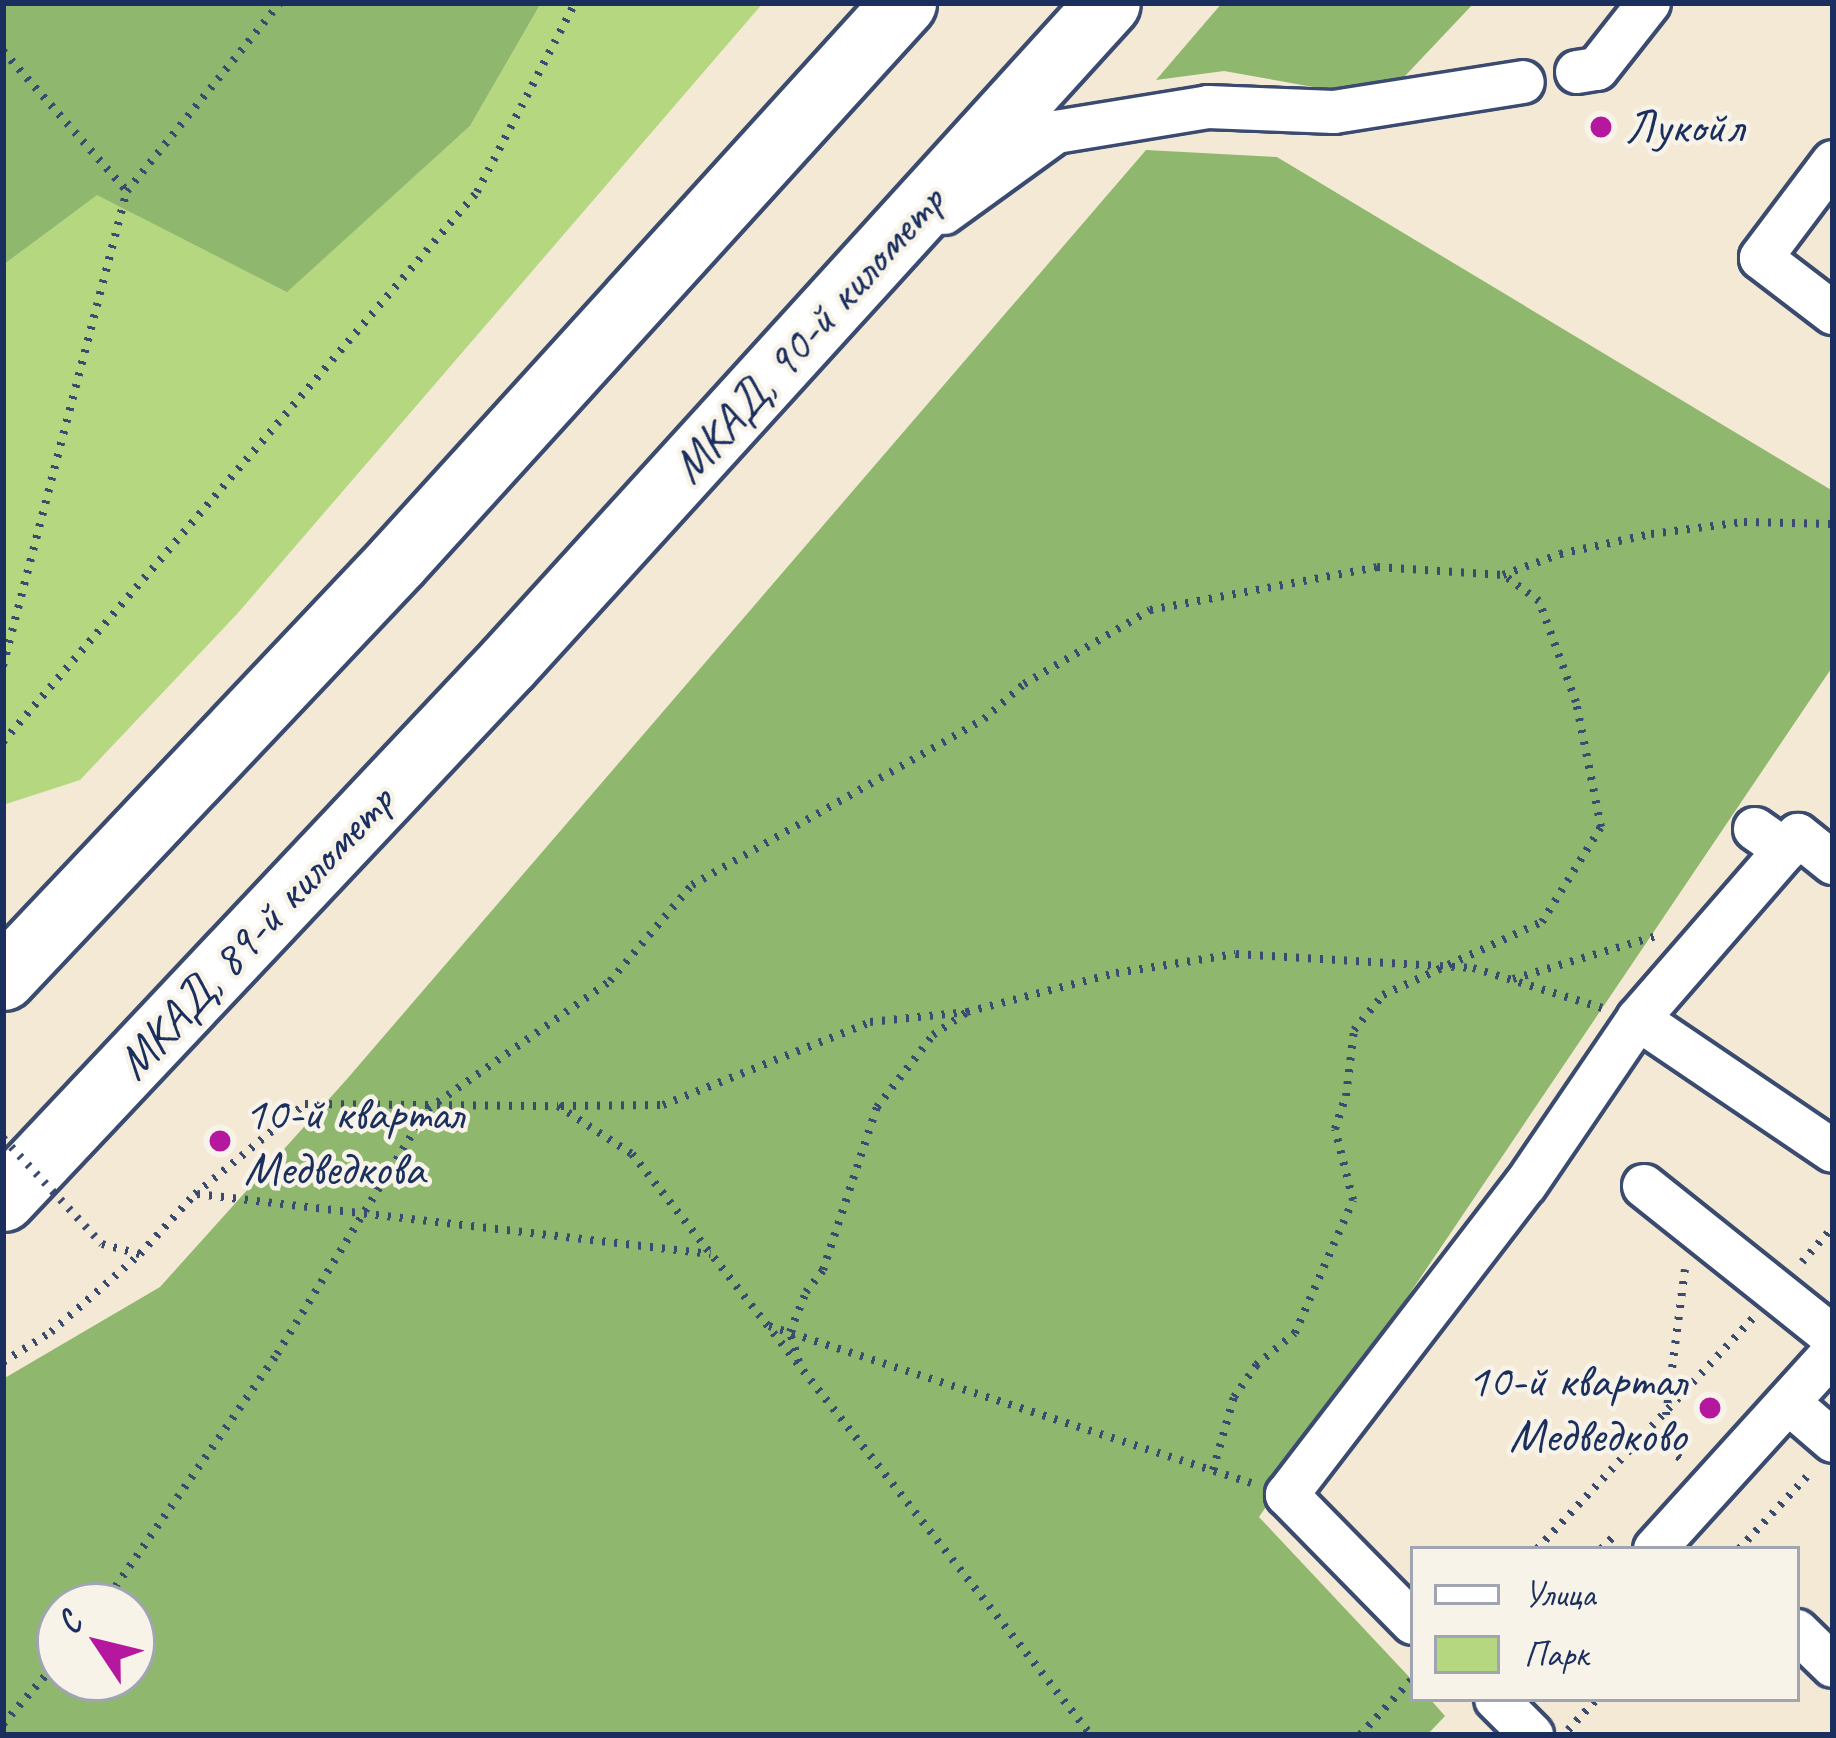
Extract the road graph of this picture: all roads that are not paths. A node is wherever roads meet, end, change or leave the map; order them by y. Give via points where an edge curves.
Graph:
1 (904, 3) edge
2 (1108, 3) edge
3 (1649, 3) edge
4 (1577, 72) dead end
5 (1523, 82) dead end
6 (1833, 162) edge
7 (870, 266) junction
8 (1833, 313) edge
9 (507, 664) joint
10 (1833, 863) edge
11 (3, 978) edge
12 (1638, 1019) junction
13 (1833, 1150) edge
14 (1644, 1186) dead end
15 (3, 1199) edge
16 (1833, 1337) edge
17 (1833, 1353) edge
18 (1789, 1402) junction
19 (1825, 1453) edge
20 (1678, 1541) edge
21 (1410, 1620) edge
22 (1800, 1633) edge
23 (1833, 1666) edge

1 - 11 highway via 397,561
2 - 7 highway, МКАД, 90-й километр
3 - 4 street via 1597,69
5 - 7 street via 1334,112 1208,107 1056,132
6 - 8 street via 1761,258
7 - 9 highway, МКАД, 90-й километр
9 - 15 highway, МКАД, 89-й километр
10 - 12 street via 1798,836 1770,839 1730,914
12 - 13 street
12 - 21 street via 1526,1184 1287,1495
14 - 16 street
17 - 18 street
18 - 19 street
18 - 20 street
22 - 23 street

